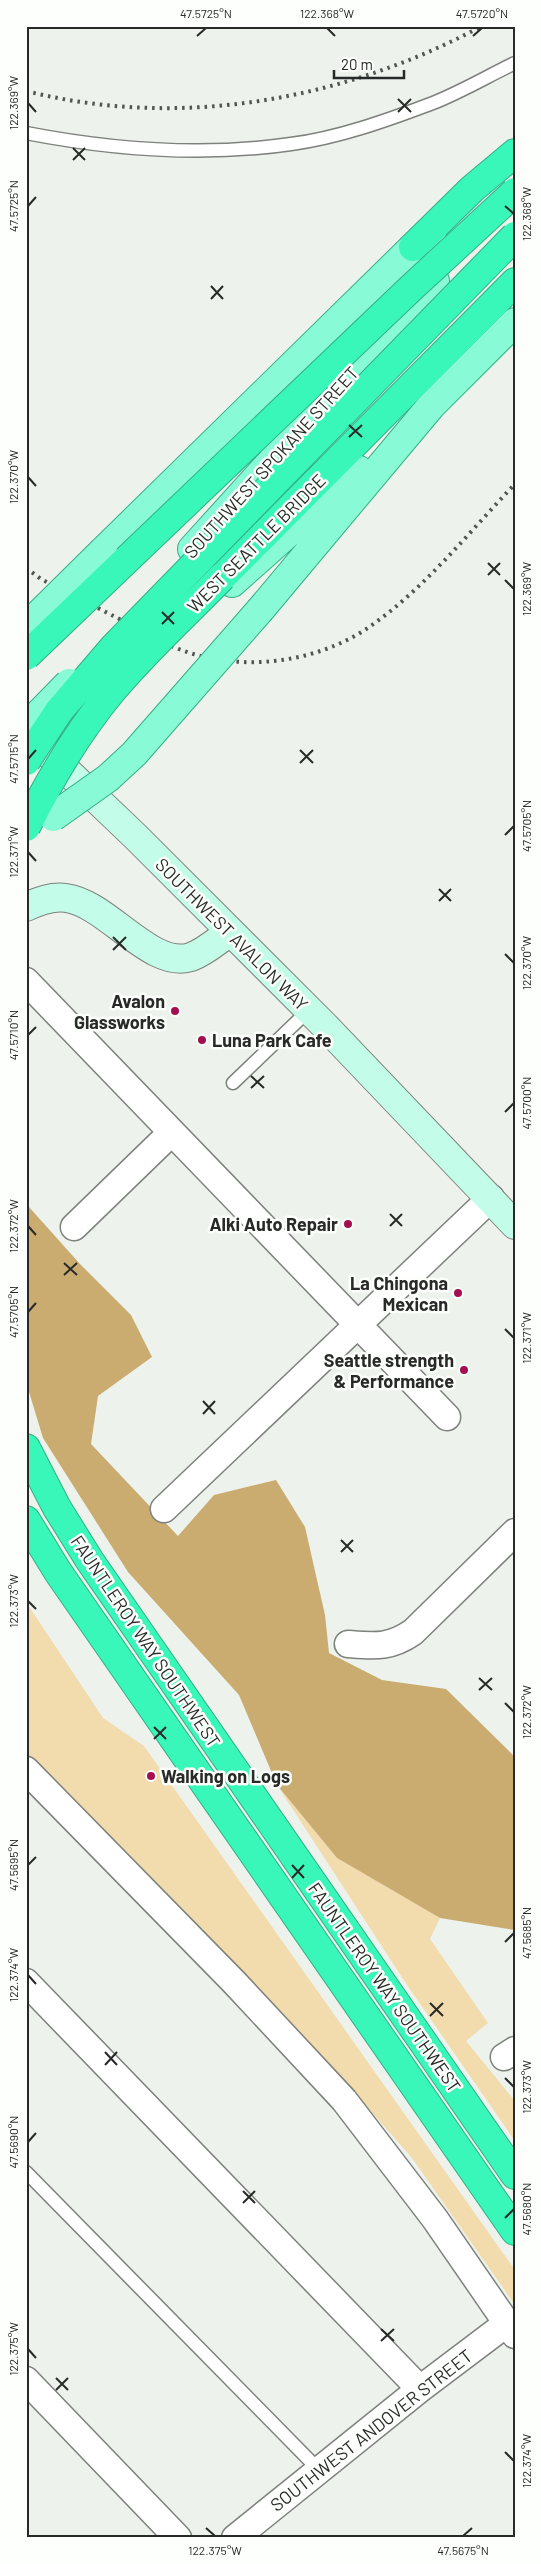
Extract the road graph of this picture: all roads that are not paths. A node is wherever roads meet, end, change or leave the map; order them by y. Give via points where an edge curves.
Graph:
1 (515, 63) edge
2 (26, 133) edge
3 (515, 153) edge
4 (515, 169) edge
5 (515, 192) edge
6 (515, 196) edge
7 (515, 236) edge
8 (413, 247) junction
9 (515, 282) edge
10 (515, 322) edge
11 (432, 406) junction
12 (26, 627) edge
13 (26, 656) edge
14 (26, 728) edge
15 (26, 732) edge
16 (39, 758) edge
17 (26, 829) edge
18 (26, 907) edge
19 (230, 932) junction
20 (26, 981) edge
21 (309, 1010) junction
22 (233, 1083) dead end
23 (172, 1132) junction
24 (491, 1198) junction
25 (515, 1225) edge
26 (74, 1227) dead end
27 (357, 1324) junction
28 (447, 1417) dead end
29 (26, 1448) edge
30 (164, 1510) dead end
31 (26, 1520) edge
32 (515, 1532) edge
33 (348, 1644) dead end
34 (26, 1770) edge
35 (26, 1982) edge
36 (26, 2172) edge
37 (515, 2175) edge
38 (515, 2231) edge
39 (511, 2329) edge
40 (26, 2380) edge
41 (420, 2389) junction
42 (319, 2470) junction
43 (178, 2538) edge
44 (235, 2538) edge

1 - 2 lane via 434,102 361,127 292,144 227,151 148,150 70,142
3 - 8 highway via 472,189
4 - 8 main road
5 - 13 highway, bridge
6 - 14 main road, SOUTHWEST SPOKANE STREET, bridge
7 - 16 highway, WEST SEATTLE BRIDGE, bridge via 126,635 59,711
8 - 12 main road, bridge
9 - 17 highway, WEST SEATTLE BRIDGE, bridge via 111,692 46,788
10 - 11 main road
11 - 16 main road, bridge
11 - 17 main road, bridge via 134,754 108,778 53,817
15 - 16 main road, SOUTHWEST AVALON WAY
16 - 19 main road, SOUTHWEST AVALON WAY
18 - 19 main road via 45,898 67,898 89,905 152,949 179,958 191,957
19 - 21 main road, SOUTHWEST AVALON WAY
20 - 23 street
21 - 22 lane
21 - 24 main road, SOUTHWEST AVALON WAY
23 - 26 street
23 - 27 street
24 - 25 main road, SOUTHWEST AVALON WAY
24 - 27 street
27 - 28 street
27 - 30 street
29 - 37 highway, FAUNTLEROY WAY SOUTHWEST via 57,1508 90,1561
31 - 38 highway, FAUNTLEROY WAY SOUTHWEST via 63,1580
32 - 33 street via 400,1641 382,1646
34 - 39 street via 234,1982 344,2100 435,2219
35 - 41 street
36 - 42 lane
39 - 41 street, SOUTHWEST ANDOVER STREET
40 - 43 street
41 - 42 street, SOUTHWEST ANDOVER STREET
42 - 44 street, SOUTHWEST ANDOVER STREET

